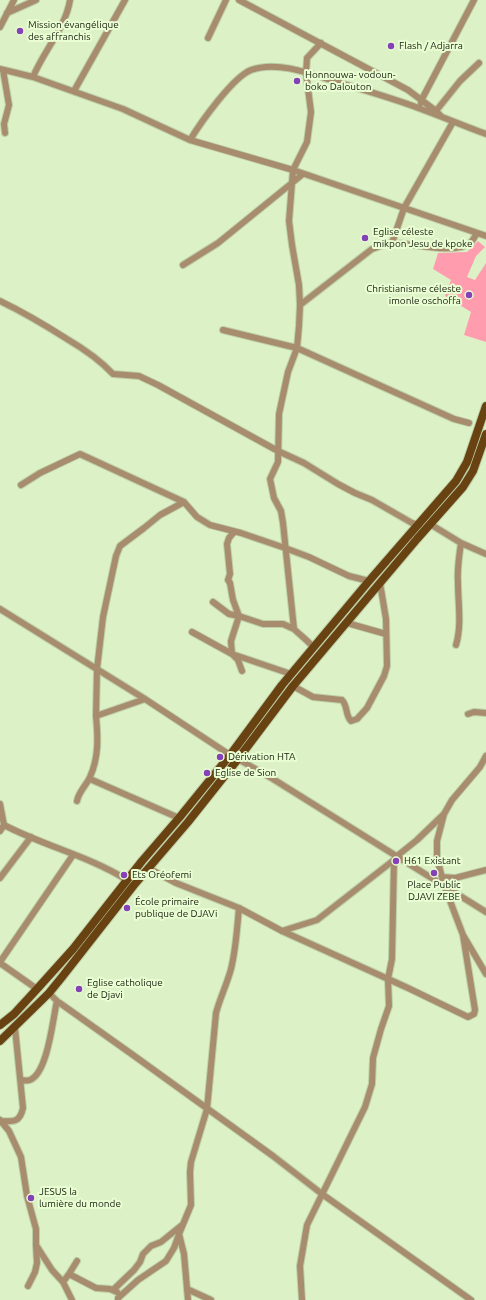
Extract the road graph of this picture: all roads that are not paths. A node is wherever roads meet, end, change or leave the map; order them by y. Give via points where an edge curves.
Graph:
1 (14, 0) edge
2 (36, 0) edge
3 (70, 0) edge
4 (125, 0) edge
5 (226, 0) edge
6 (239, 0) edge
7 (474, 0) edge
8 (7, 13) junction
9 (0, 28) edge
10 (208, 38) dead end
11 (321, 43) junction
12 (479, 63) dead end
13 (2, 70) edge
14 (306, 73) junction
15 (33, 77) junction
16 (74, 91) junction
17 (422, 99) junction
18 (420, 108) junction
19 (436, 111) junction
20 (442, 117) junction
21 (453, 122) junction
22 (5, 133) dead end
23 (486, 134) edge
24 (190, 140) junction
25 (293, 170) junction
26 (303, 174) junction
27 (291, 184) junction
28 (404, 208) junction
29 (477, 233) junction
30 (486, 236) edge
31 (392, 243) junction
32 (183, 265) dead end
33 (0, 301) edge
34 (300, 305) junction
35 (223, 330) dead end
36 (297, 348) junction
37 (486, 406) edge
38 (469, 423) dead end
39 (486, 434) edge
40 (278, 451) junction
41 (21, 485) dead end
42 (184, 502) junction
43 (430, 524) junction
44 (419, 525) junction
45 (234, 532) junction
46 (461, 543) junction
47 (285, 548) junction
48 (486, 554) edge
49 (369, 581) junction
50 (380, 583) junction
51 (213, 602) dead end
52 (0, 609) edge
53 (239, 616) junction
54 (347, 623) junction
55 (294, 629) junction
56 (192, 632) dead end
57 (386, 634) junction
58 (456, 645) dead end
59 (314, 648) junction
60 (232, 654) junction
61 (97, 669) junction
62 (242, 670) dead end
63 (292, 674) junction
64 (293, 686) junction
65 (145, 699) junction
66 (486, 713) edge
67 (468, 714) dead end
68 (96, 716) junction
69 (230, 755) junction
70 (486, 756) edge
71 (238, 759) junction
72 (90, 779) junction
73 (77, 802) dead end
74 (0, 804) edge
75 (444, 814) junction
76 (179, 818) junction
77 (4, 825) junction
78 (0, 831) edge
79 (31, 837) junction
80 (73, 855) junction
81 (396, 858) junction
82 (148, 868) junction
83 (486, 870) edge
84 (442, 877) junction
85 (0, 878) edge
86 (127, 880) junction
87 (444, 885) junction
88 (239, 908) junction
89 (486, 912) edge
90 (282, 931) junction
91 (464, 935) junction
92 (0, 963) edge
93 (486, 974) edge
94 (388, 980) junction
95 (38, 989) junction
96 (49, 993) junction
97 (57, 1001) junction
98 (0, 1025) edge
99 (15, 1028) junction
100 (0, 1041) edge
101 (21, 1080) junction
102 (207, 1109) junction
103 (1, 1120) edge
104 (322, 1194) junction
105 (182, 1224) junction
106 (179, 1234) junction
107 (36, 1245) junction
108 (76, 1261) dead end
109 (69, 1274) junction
110 (63, 1282) junction
111 (28, 1286) dead end
112 (187, 1289) junction
113 (113, 1290) junction
114 (119, 1298) edge
115 (72, 1300) edge
116 (188, 1300) edge
117 (211, 1300) edge
118 (302, 1300) edge
119 (471, 1300) edge

1 - 8 street
2 - 8 street
3 - 15 street via 68,12
4 - 16 street
5 - 10 street
6 - 11 street
7 - 17 street
8 - 9 street
11 - 14 street via 307,58
11 - 17 street
12 - 19 street via 460,81
13 - 15 street
13 - 22 street via 9,106 4,124
14 - 18 street
14 - 24 street via 282,67 265,67 248,72 216,103
14 - 25 street via 311,112 307,142
15 - 16 street
16 - 24 street via 123,109
17 - 18 street
17 - 19 street
18 - 20 street
19 - 20 street
20 - 21 street
21 - 23 street
21 - 28 street
24 - 25 street
25 - 26 street
25 - 27 street
26 - 27 street
26 - 28 street
27 - 32 street via 218,243
27 - 34 street via 289,221
28 - 29 street
28 - 31 street
29 - 30 street
29 - 31 street via 470,243 463,246 438,248
31 - 34 street via 372,249
33 - 40 street via 78,345 102,361 113,374 139,376
34 - 36 street
35 - 36 street
36 - 38 street via 454,419
36 - 40 street via 288,372 279,414
37 - 44 main road via 467,462 456,481
39 - 43 main road via 473,471 463,487
40 - 44 street via 304,463 355,494 372,500
40 - 47 street via 278,462 270,483 281,511
41 - 42 street via 80,454
42 - 45 street via 203,522
42 - 61 street via 160,515 120,546 104,617
43 - 46 street
43 - 50 main road
44 - 49 main road
45 - 47 street
45 - 53 street via 228,544 228,580
46 - 48 street
46 - 58 street via 458,583 459,628
47 - 49 street via 348,576
47 - 55 street
49 - 59 main road
50 - 54 main road
50 - 57 street
51 - 53 street via 228,614
52 - 61 street
53 - 55 street via 263,624 286,624
53 - 60 street via 231,641
54 - 57 street
54 - 64 main road
55 - 59 street
56 - 60 street
57 - 64 street via 387,657 384,676 367,708 357,719 351,721 348,718 346,703 342,700 313,697
59 - 63 main road
60 - 62 street
60 - 63 street
61 - 65 street
61 - 68 street
63 - 69 main road
64 - 71 main road
65 - 68 street
65 - 69 street
66 - 67 street
68 - 72 street via 98,750
69 - 76 main road
70 - 75 street
71 - 81 street
71 - 82 main road
72 - 73 street via 78,795
72 - 76 street
74 - 77 street
75 - 81 street
75 - 84 street via 437,858
76 - 86 main road
77 - 78 street
77 - 79 street
79 - 80 street
79 - 85 street
80 - 86 street via 112,870
80 - 92 street
81 - 87 street
81 - 90 street via 317,920
81 - 94 street via 392,959
82 - 88 street via 176,883
82 - 96 main road
83 - 84 street via 455,878
84 - 87 street
86 - 95 main road
87 - 89 street
87 - 91 street
88 - 90 street
88 - 102 street via 236,950 215,1021
90 - 94 street
91 - 93 street
91 - 94 street via 475,1010 471,1016 468,1017
92 - 95 street
94 - 104 street via 389,1006 373,1058 370,1094
95 - 98 main road
96 - 97 street
96 - 99 main road
97 - 101 street via 50,1043 44,1061 30,1080
97 - 102 street
99 - 100 main road
99 - 101 street
101 - 103 street via 21,1115 11,1122
102 - 104 street
102 - 105 street via 191,1162 191,1205
103 - 107 street via 21,1157 36,1230
104 - 118 street via 308,1225 300,1266
104 - 119 street
105 - 106 street
105 - 113 street via 161,1242 151,1246 134,1270
106 - 112 street via 184,1254
106 - 114 street via 166,1261 138,1280
107 - 110 street
107 - 111 street via 37,1263
108 - 109 street
109 - 110 street
109 - 113 street via 96,1288
110 - 115 street
112 - 116 street
112 - 117 street
113 - 114 street via 118,1292

